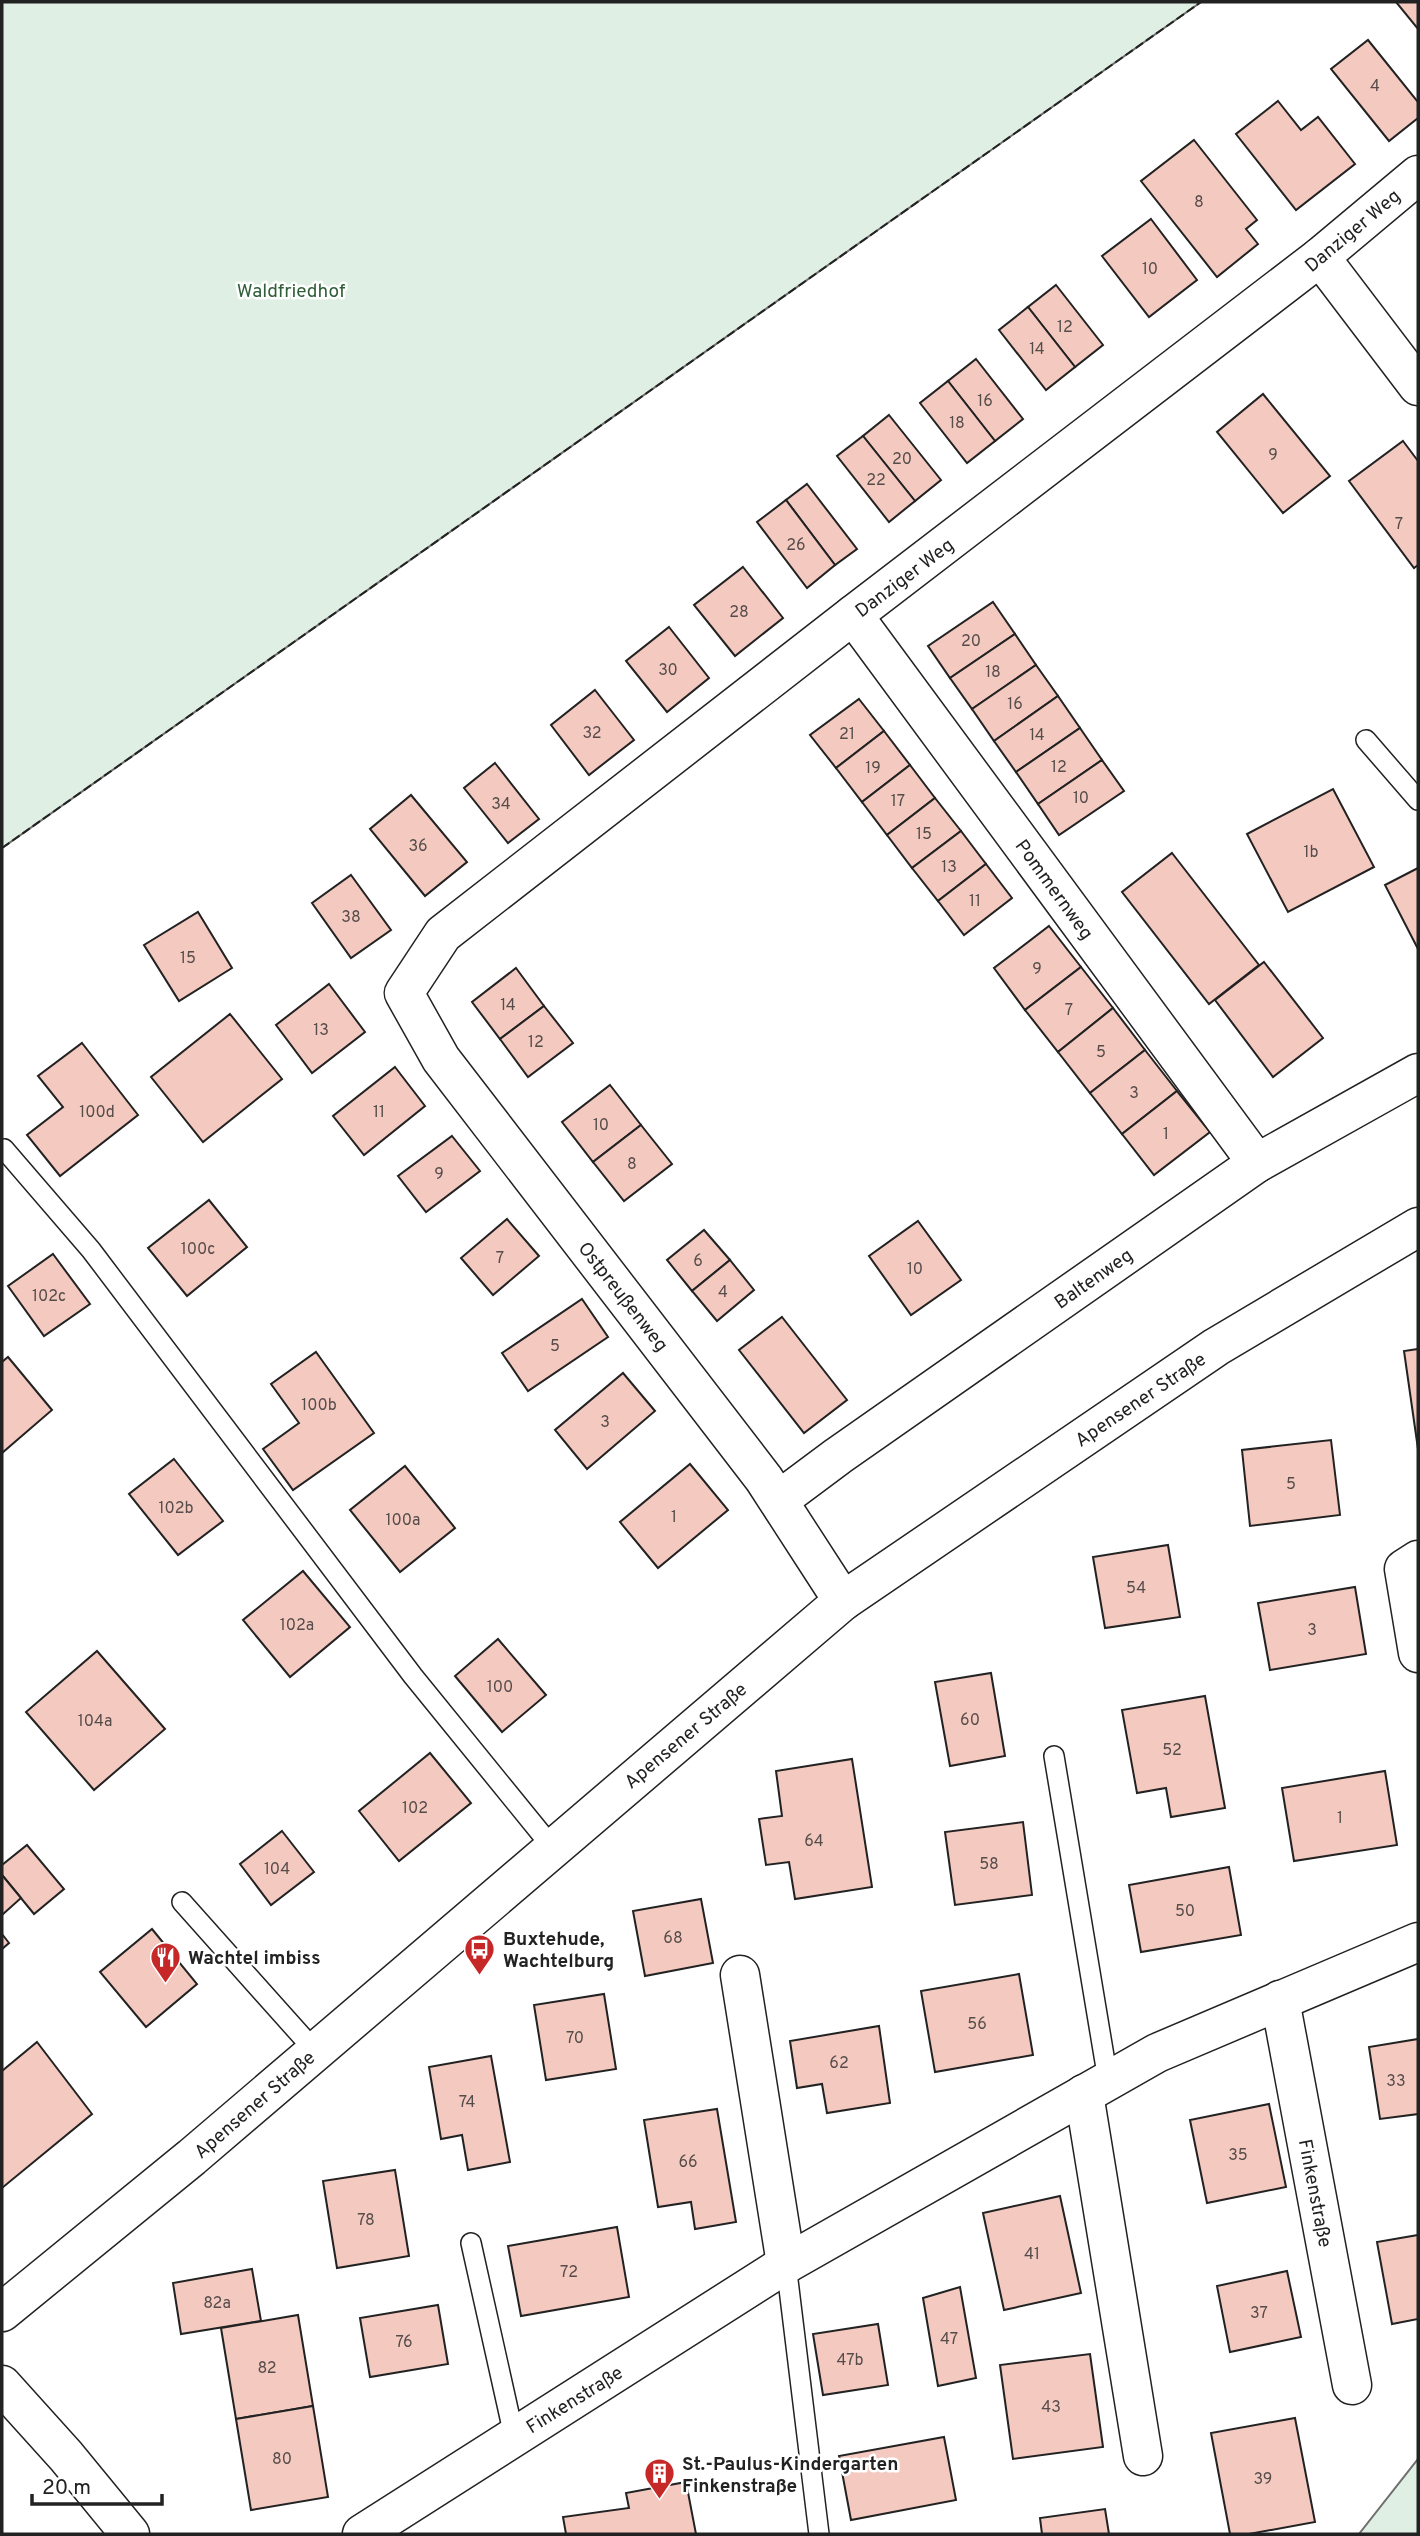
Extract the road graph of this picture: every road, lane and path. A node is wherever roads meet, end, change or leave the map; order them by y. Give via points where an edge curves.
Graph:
1 (1418, 174) edge
2 (1321, 257) junction
3 (1418, 386) edge
4 (853, 615) junction
5 (1366, 740) dead end
6 (1418, 800) edge
7 (404, 993) joint
8 (1418, 1073) edge
9 (4, 1149) dead end
10 (1257, 1164) junction
11 (1418, 1227) edge
12 (779, 1500) junction
13 (1418, 1560) edge
14 (843, 1601) junction
15 (1418, 1653) edge
16 (1054, 1756) dead end
17 (552, 1847) junction
18 (182, 1902) dead end
19 (1418, 1942) edge
20 (740, 1975) dead end
21 (1279, 2000) junction
22 (315, 2051) junction
23 (1096, 2087) junction
24 (471, 2243) dead end
25 (786, 2264) junction
26 (2, 2312) edge
27 (2, 2385) edge
28 (1352, 2385) dead end
29 (514, 2436) junction
30 (1143, 2456) dead end
31 (130, 2534) edge
32 (362, 2534) edge
33 (819, 2534) edge

1 - 2 street, Danziger Weg
2 - 3 street
2 - 4 street, Danziger Weg
4 - 7 street, Danziger Weg via 443,934
4 - 10 street, Pommernweg
5 - 6 lane
7 - 12 street, Ostpreußenweg via 442,1059
8 - 10 street, Baltenweg
9 - 17 lane via 91,1250 413,1676
10 - 12 street, Baltenweg
11 - 14 street, Apensener Straße via 1216,1347
12 - 14 street, Ostpreußenweg
13 - 15 street via 1404,1569
14 - 17 street, Apensener Straße
16 - 23 lane
17 - 22 street, Apensener Straße
18 - 22 lane
19 - 21 street, Finkenstraße
20 - 25 street
21 - 23 street, Finkenstraße via 1157,2053
21 - 28 street, Finkenstraße
22 - 26 street, Apensener Straße
23 - 25 street, Finkenstraße
23 - 30 street
24 - 29 lane
25 - 29 street, Finkenstraße
25 - 33 lane
27 - 31 street
29 - 32 street, Finkenstraße

